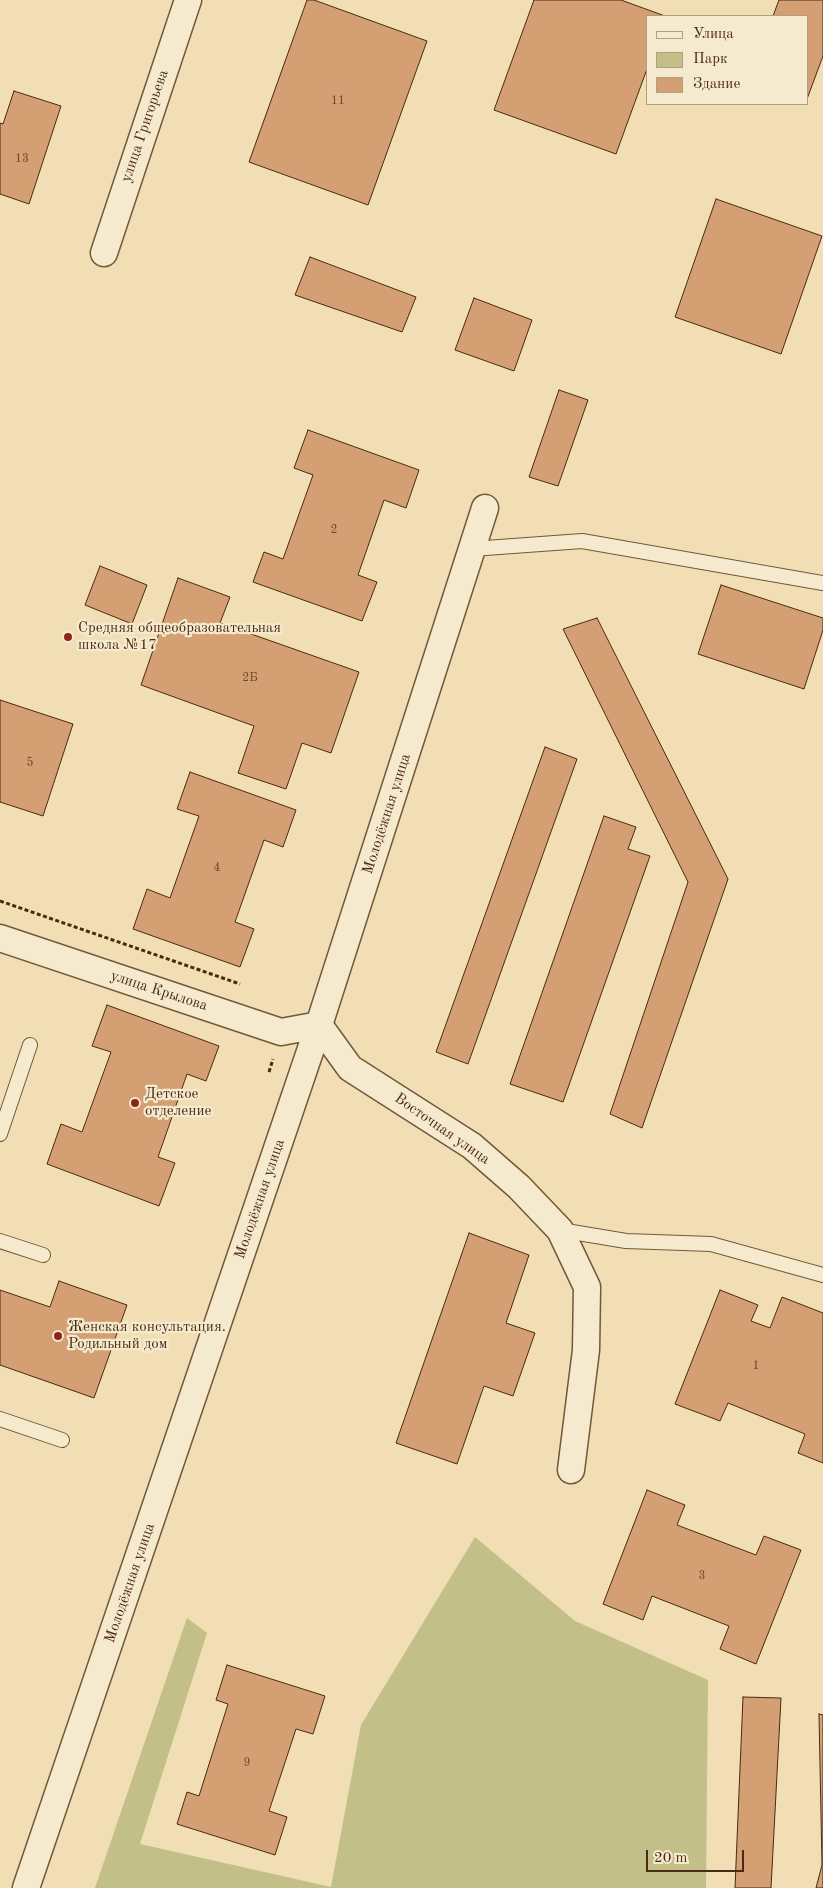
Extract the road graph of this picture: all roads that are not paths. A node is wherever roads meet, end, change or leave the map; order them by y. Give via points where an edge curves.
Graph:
1 (188, 0) edge
2 (104, 253) dead end
3 (485, 508) dead end
4 (472, 549) junction
5 (823, 583) edge
6 (0, 938) edge
7 (319, 1025) junction
8 (30, 1045) dead end
9 (0, 1134) edge
10 (560, 1230) junction
11 (0, 1241) edge
12 (43, 1255) dead end
13 (823, 1275) edge
14 (0, 1419) edge
15 (62, 1440) dead end
16 (571, 1470) dead end
17 (26, 1888) edge

1 - 2 street, улица Григорьева
3 - 4 street, Молодёжная улица
4 - 5 lane via 582,541
4 - 7 street, Молодёжная улица
6 - 7 street, улица Крылова via 281,1032
7 - 10 street, Восточная улица via 350,1068 472,1146 519,1187
7 - 17 street, Молодёжная улица
8 - 9 lane
10 - 13 lane via 626,1241 711,1244
10 - 16 street, Восточная улица via 587,1287 586,1350
11 - 12 lane
14 - 15 lane

